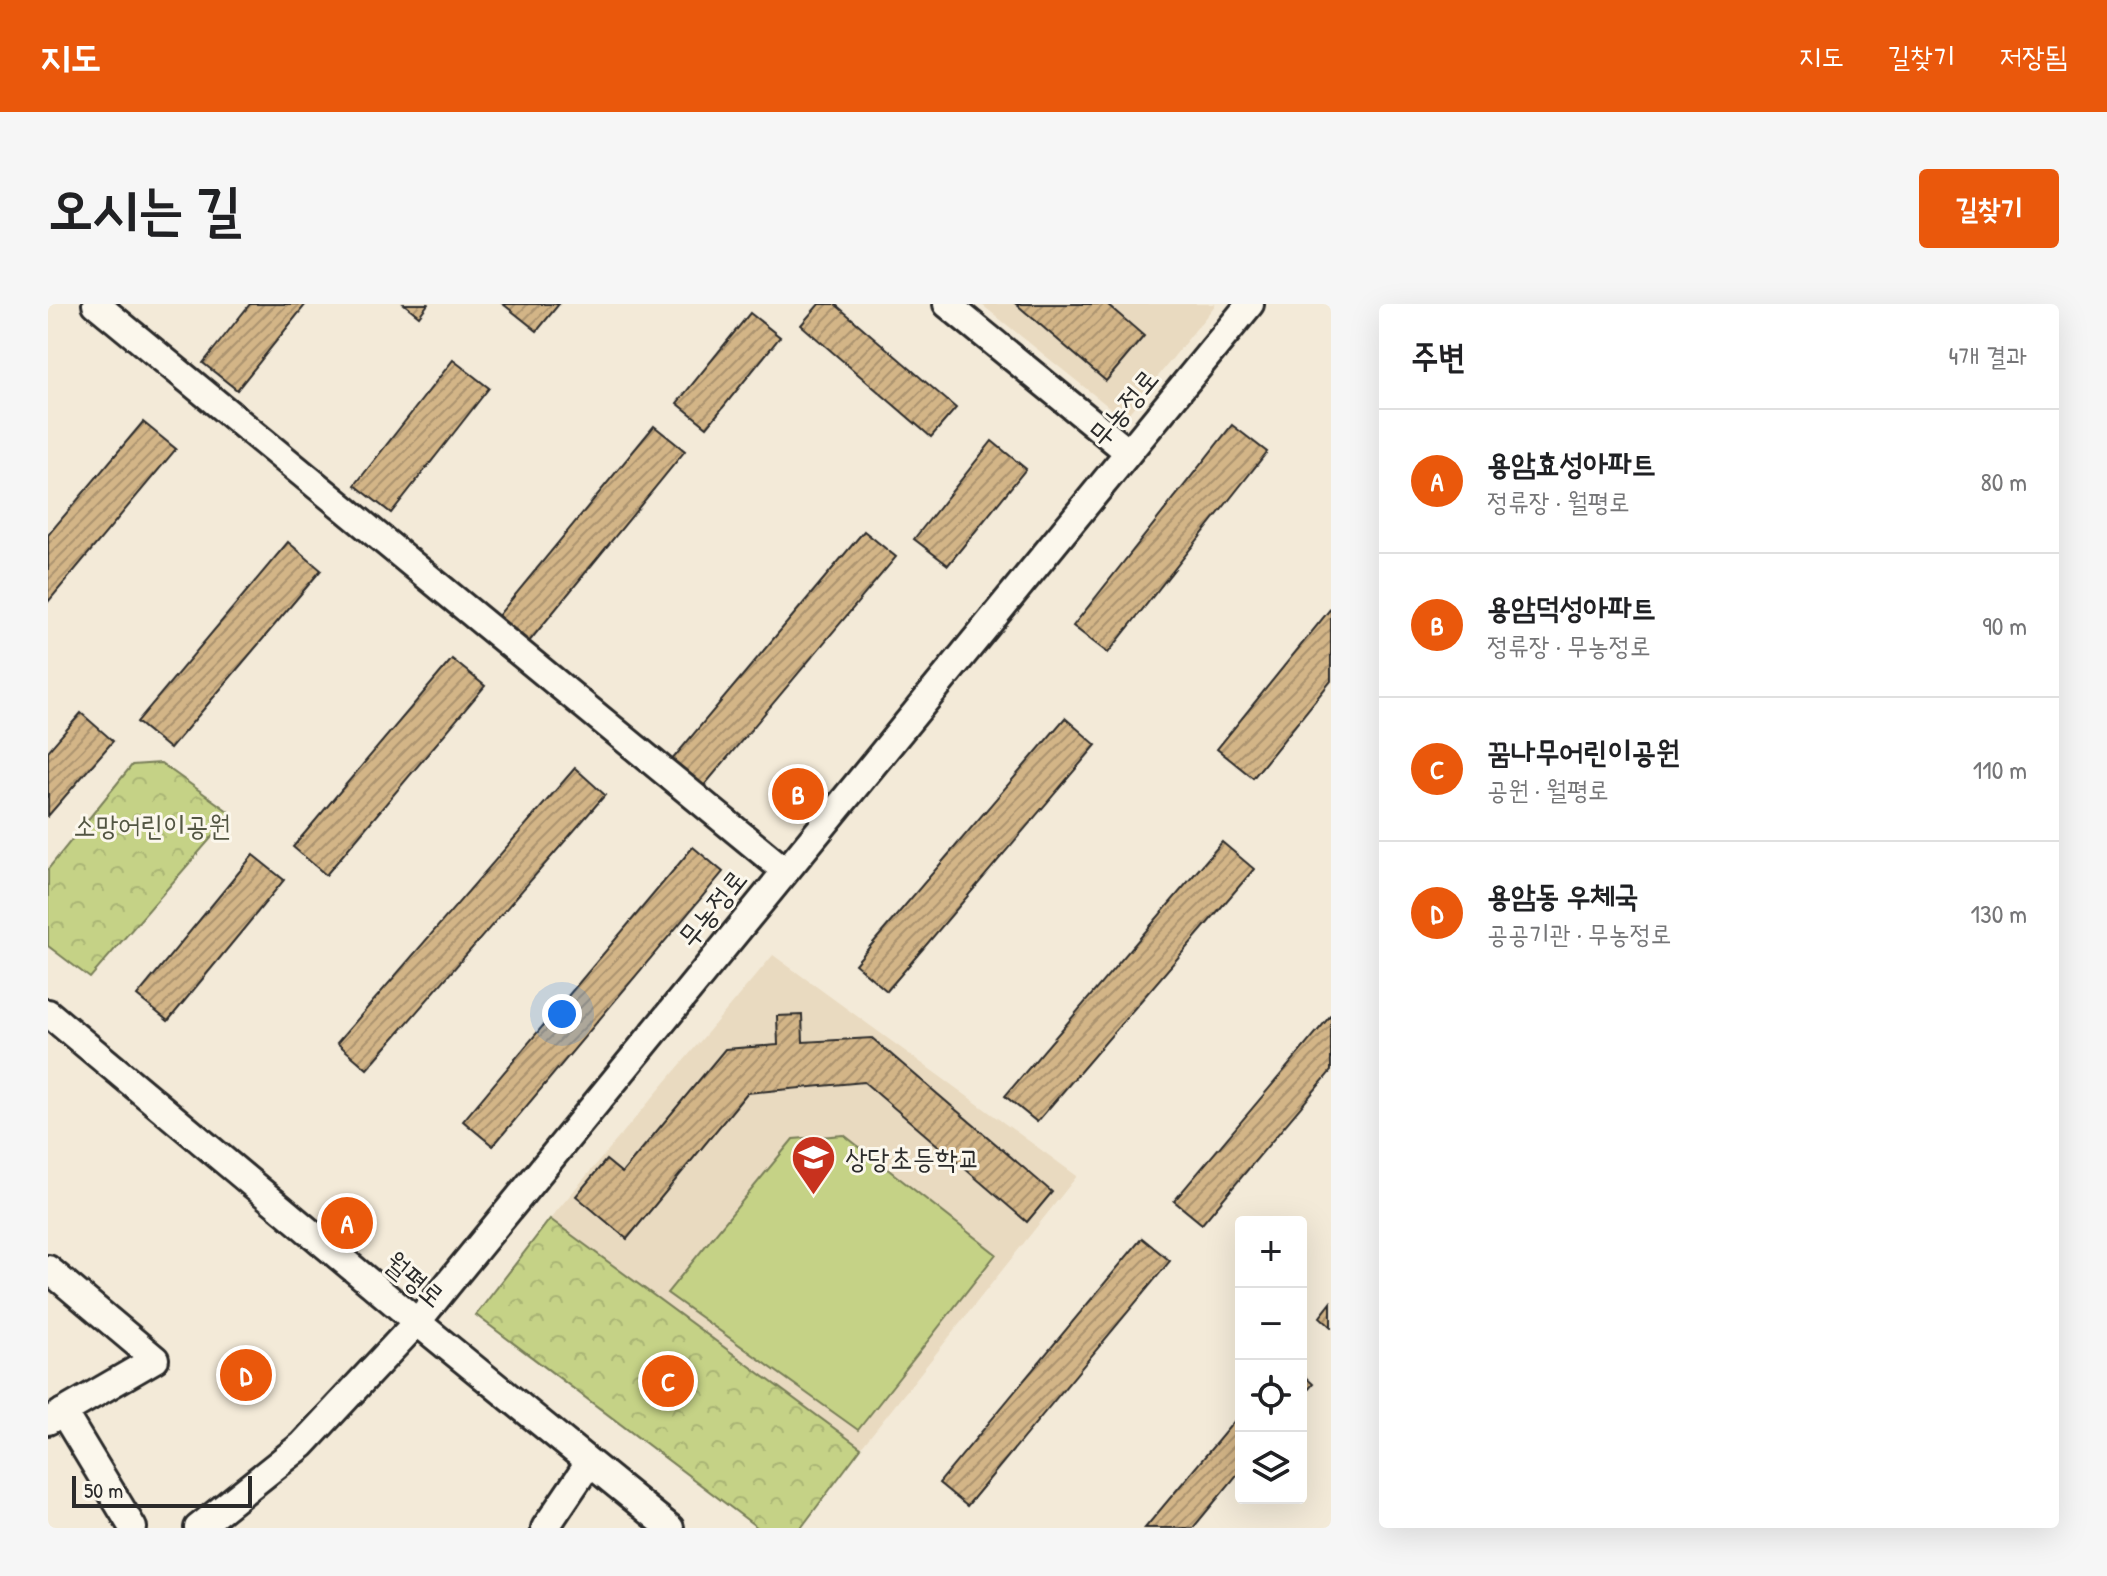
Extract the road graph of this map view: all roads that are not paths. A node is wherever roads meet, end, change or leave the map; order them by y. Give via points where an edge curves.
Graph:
1 (96, 304) edge
2 (947, 304) edge
3 (1250, 304) edge
4 (1127, 451) junction
5 (784, 870) junction
6 (50, 1019) edge
7 (48, 1269) edge
8 (417, 1322) junction
9 (53, 1415) edge
10 (589, 1463) junction
11 (133, 1528) edge
12 (198, 1528) edge
13 (545, 1528) edge
14 (670, 1528) edge

1 - 5 street
2 - 4 street
3 - 4 street, 무농정로
4 - 5 street, 무농정로
5 - 8 street, 무농정로
6 - 8 street, 월평로
7 - 9 street via 155,1359
8 - 10 street, 월평로
8 - 12 street, 무농정로 via 302,1445
9 - 11 street
10 - 13 street
10 - 14 street, 월평로

